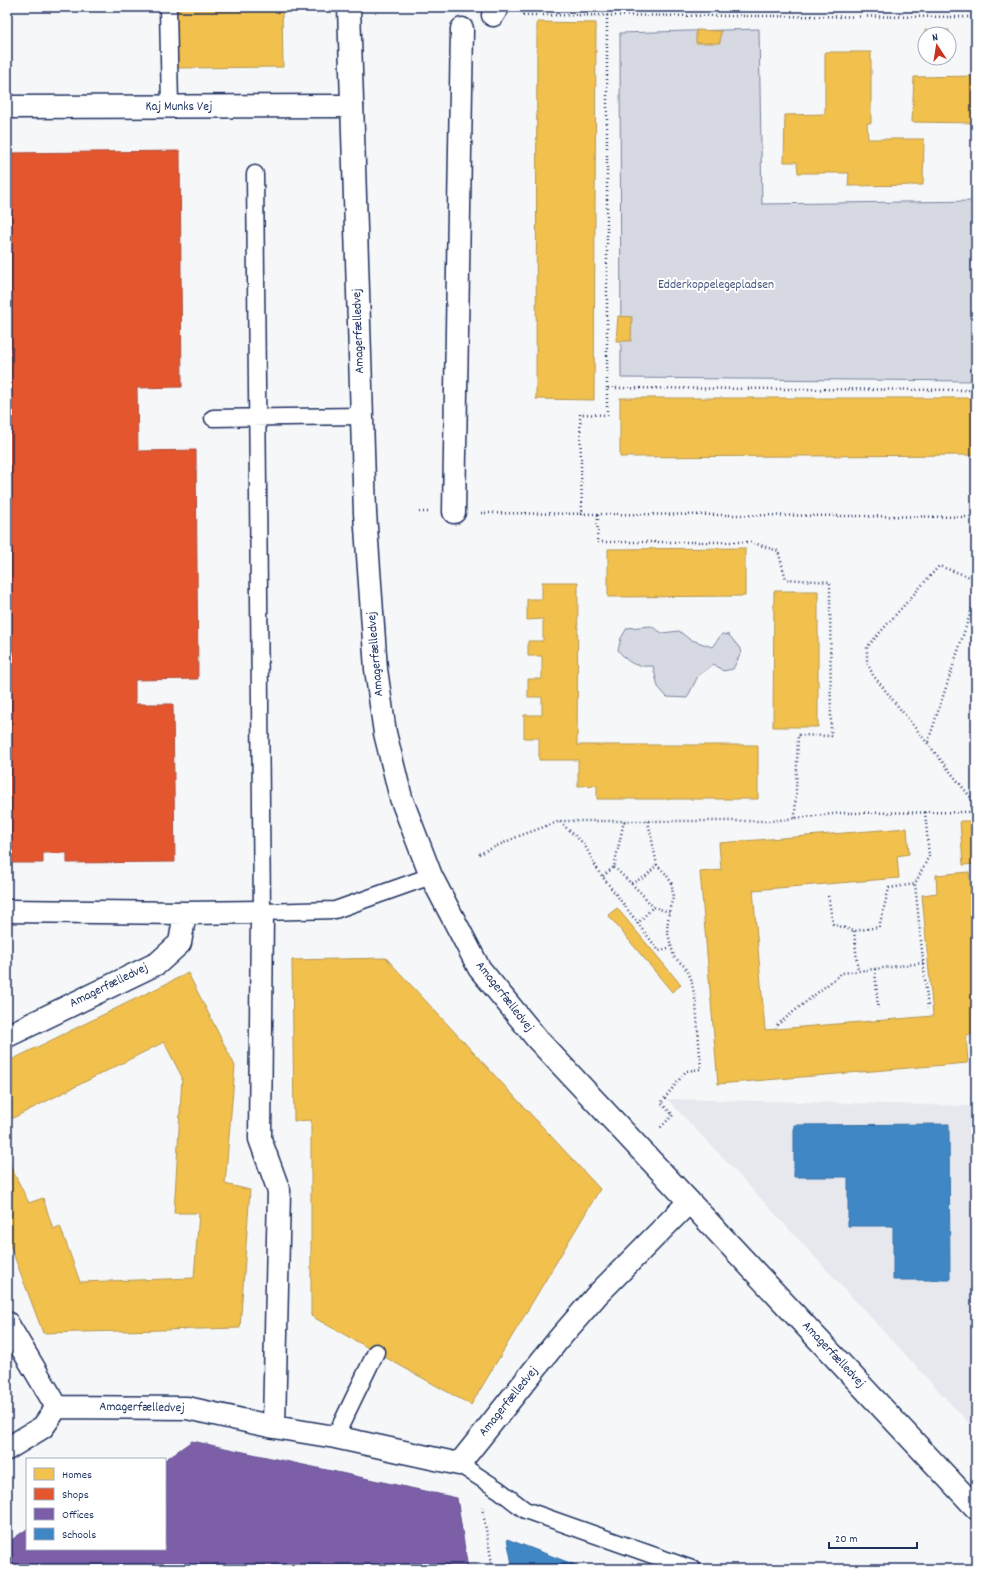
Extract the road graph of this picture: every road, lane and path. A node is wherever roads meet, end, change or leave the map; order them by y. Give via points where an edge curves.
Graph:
1 (168, 7) edge
2 (349, 7) edge
3 (495, 11) edge
4 (607, 15) junction
5 (976, 17) edge
6 (462, 29) dead end
7 (352, 106) junction
8 (7, 107) edge
9 (170, 107) junction
10 (255, 174) dead end
11 (607, 388) junction
12 (976, 390) edge
13 (362, 416) junction
14 (213, 418) dead end
15 (258, 418) junction
16 (419, 512) dead end
17 (454, 512) junction
18 (582, 515) junction
19 (598, 515) junction
20 (976, 517) edge
21 (976, 579) edge
22 (976, 596) edge
23 (972, 611) junction
24 (976, 611) edge
25 (928, 743) junction
26 (976, 804) edge
27 (925, 812) junction
28 (976, 812) edge
29 (795, 818) junction
30 (560, 821) junction
31 (624, 821) junction
32 (648, 821) junction
33 (479, 854) dead end
34 (657, 865) junction
35 (614, 867) junction
36 (431, 876) junction
37 (603, 876) junction
38 (631, 883) junction
39 (915, 884) junction
40 (828, 896) dead end
41 (652, 906) junction
42 (7, 911) edge
43 (262, 912) junction
44 (669, 912) junction
45 (185, 914) junction
46 (637, 924) junction
47 (854, 931) junction
48 (671, 947) junction
49 (923, 963) junction
50 (875, 969) junction
51 (858, 971) junction
52 (928, 1008) dead end
53 (878, 1009) dead end
54 (777, 1025) dead end
55 (7, 1036) edge
56 (660, 1128) dead end
57 (689, 1202) junction
58 (7, 1323) edge
59 (376, 1352) dead end
60 (57, 1407) junction
61 (274, 1427) junction
62 (335, 1437) junction
63 (7, 1449) edge
64 (459, 1464) junction
65 (488, 1483) junction
66 (976, 1508) edge
67 (493, 1569) edge
68 (692, 1569) edge

1 - 9 lane
2 - 7 street, Amagerfælledvej
3 - 4 path
4 - 5 path
4 - 11 path
6 - 17 street
7 - 9 street, Kaj Munks Vej
7 - 13 street, Amagerfælledvej
8 - 9 street, Kaj Munks Vej
10 - 15 lane
11 - 12 path
11 - 18 path via 606,415 580,414
13 - 15 lane
13 - 36 street, Amagerfælledvej via 365,513 376,669 385,733 401,798
14 - 15 lane
15 - 43 lane
16 - 17 path
17 - 18 path
18 - 19 path
19 - 20 path
19 - 29 path via 597,542 751,542 778,551 786,579 830,582 831,736 798,735
21 - 25 path via 939,566 867,647 867,662 873,675
22 - 23 path
23 - 24 path
23 - 25 path
25 - 26 path
27 - 28 path
27 - 29 path via 841,813
27 - 39 path via 929,856
29 - 32 path via 770,821
30 - 31 path
30 - 33 path
30 - 37 path via 584,844
31 - 32 path
31 - 35 path
32 - 34 path
34 - 38 path via 645,877
34 - 44 path via 672,884 673,897
35 - 37 path
35 - 38 path
36 - 43 lane via 335,910
36 - 57 street, Amagerfælledvej via 479,968 538,1040
37 - 46 path
38 - 41 path
39 - 47 path via 889,888 879,927
39 - 49 path
40 - 47 path via 833,924
41 - 44 path
41 - 46 path
42 - 45 street
43 - 45 street
43 - 61 street via 260,1139 279,1191
44 - 48 path via 667,930
45 - 55 street, Amagerfælledvej via 180,944 158,963
46 - 48 path via 659,950
47 - 51 path
48 - 56 path via 674,957 684,966 690,978 696,1004 700,1068 686,1071 661,1103 673,1115
49 - 50 path
49 - 52 path
50 - 51 path
50 - 53 path
51 - 54 path via 842,973
57 - 64 street, Amagerfælledvej via 597,1295
57 - 66 street, Amagerfælledvej
58 - 60 street
59 - 62 lane
60 - 61 street, Amagerfælledvej via 186,1408
60 - 63 street via 43,1427
61 - 62 street, Amagerfælledvej
62 - 64 street, Amagerfælledvej
64 - 65 lane
65 - 67 path via 481,1501
65 - 68 lane via 525,1510

